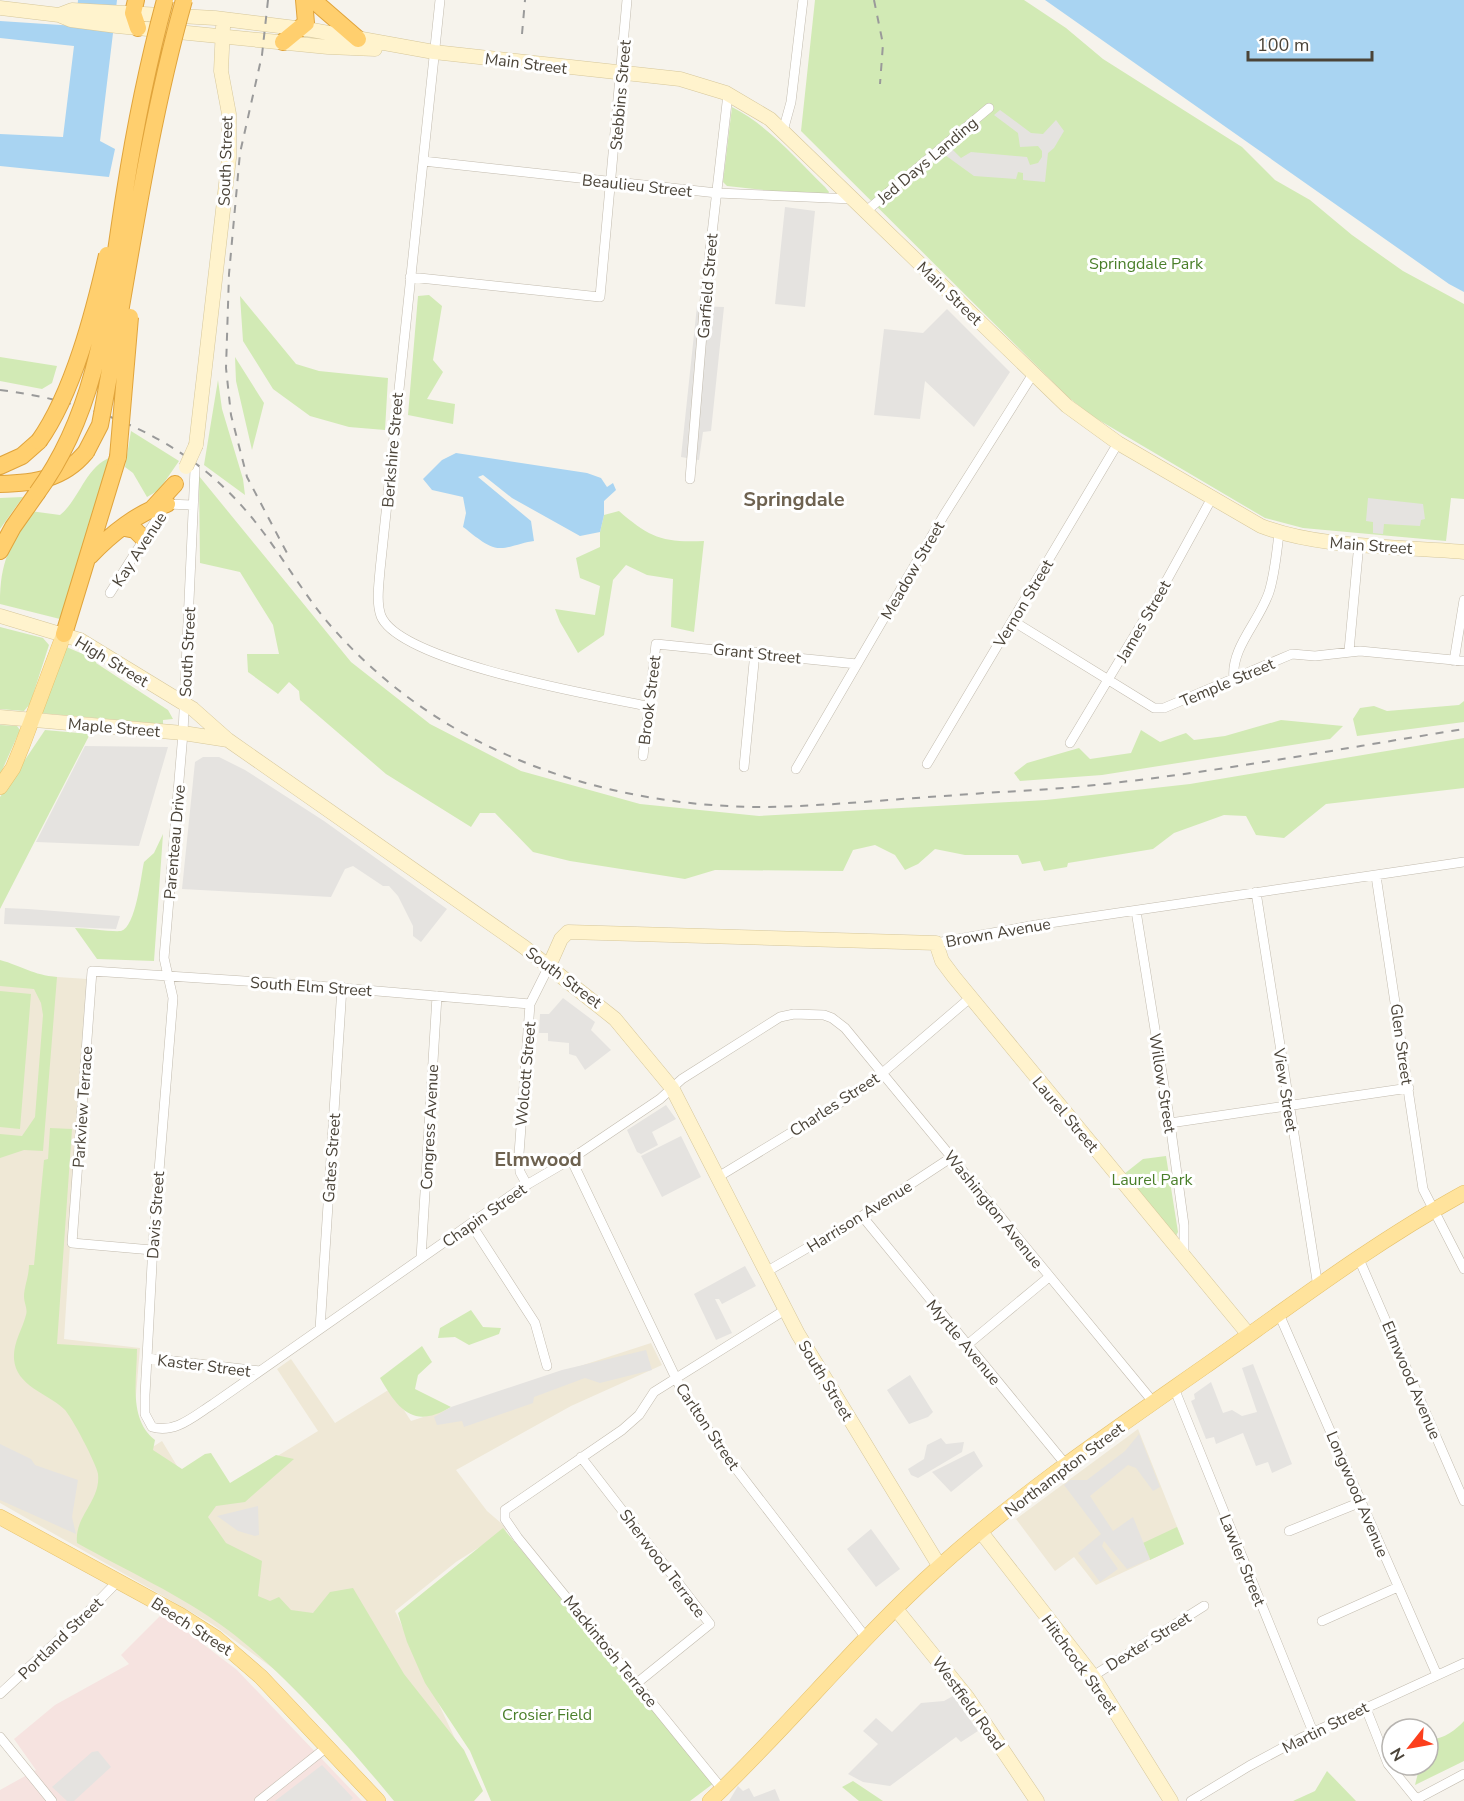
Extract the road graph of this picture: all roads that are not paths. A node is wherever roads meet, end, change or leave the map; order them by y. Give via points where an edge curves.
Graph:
1 (60, 0) edge
2 (165, 0) edge
3 (184, 0) edge
4 (304, 0) edge
5 (313, 0) edge
6 (440, 0) edge
7 (627, 0) edge
8 (803, 0) edge
9 (0, 8) edge
10 (132, 13) edge
11 (67, 15) junction
12 (224, 19) junction
13 (302, 29) junction
14 (223, 36) junction
15 (358, 39) junction
16 (283, 42) junction
17 (434, 51) junction
18 (622, 74) junction
19 (728, 94) junction
20 (989, 108) dead end
21 (783, 130) junction
22 (153, 134) junction
23 (423, 161) junction
24 (612, 183) junction
25 (125, 190) junction
26 (717, 193) junction
27 (852, 200) junction
28 (865, 212) junction
29 (410, 277) junction
30 (1033, 374) junction
31 (1118, 443) junction
32 (0, 466) edge
33 (190, 468) junction
34 (690, 479) dead end
35 (0, 484) edge
36 (175, 484) joint
37 (1213, 496) junction
38 (192, 505) junction
39 (159, 507) junction
40 (124, 528) junction
41 (1279, 533) junction
42 (144, 539) junction
43 (1359, 543) junction
44 (0, 551) edge
45 (1464, 552) edge
46 (88, 558) junction
47 (110, 593) dead end
48 (1464, 600) edge
49 (0, 616) edge
50 (1013, 621) junction
51 (64, 634) junction
52 (656, 644) joint
53 (1349, 651) junction
54 (755, 652) junction
55 (1459, 661) edge
56 (857, 664) junction
57 (1234, 679) junction
58 (1109, 680) junction
59 (184, 706) junction
60 (647, 706) junction
61 (0, 717) edge
62 (30, 721) junction
63 (183, 733) junction
64 (228, 740) junction
65 (1070, 743) dead end
66 (642, 756) dead end
67 (927, 764) dead end
68 (744, 767) dead end
69 (796, 769) dead end
70 (0, 787) edge
71 (1464, 862) edge
72 (1376, 876) junction
73 (1256, 892) junction
74 (1136, 911) junction
75 (936, 943) junction
76 (549, 966) junction
77 (92, 971) joint
78 (169, 977) junction
79 (342, 987) junction
80 (437, 996) junction
81 (970, 998) junction
82 (530, 1004) junction
83 (833, 1018) joint
84 (881, 1074) junction
85 (672, 1088) junction
86 (1408, 1088) junction
87 (1288, 1104) junction
88 (1170, 1123) junction
89 (952, 1157) junction
90 (571, 1159) junction
91 (718, 1177) junction
92 (527, 1185) junction
93 (1464, 1193) edge
94 (1432, 1211) junction
95 (862, 1216) junction
96 (471, 1224) junction
97 (152, 1250) junction
98 (1184, 1256) junction
99 (421, 1258) junction
100 (1359, 1259) junction
101 (1464, 1269) edge
102 (766, 1272) junction
103 (1049, 1277) junction
104 (1318, 1287) junction
105 (785, 1310) junction
106 (1279, 1314) junction
107 (320, 1329) junction
108 (1249, 1335) junction
109 (967, 1345) junction
110 (147, 1358) junction
111 (547, 1366) dead end
112 (260, 1371) junction
113 (676, 1378) junction
114 (1174, 1388) junction
115 (1154, 1403) junction
116 (175, 1427) joint
117 (581, 1457) junction
118 (1067, 1466) junction
119 (1464, 1501) edge
120 (1361, 1502) junction
121 (0, 1517) edge
122 (1289, 1531) dead end
123 (981, 1532) junction
124 (940, 1567) junction
125 (118, 1581) junction
126 (1398, 1587) junction
127 (1204, 1606) dead end
128 (896, 1609) junction
129 (1322, 1621) dead end
130 (867, 1639) junction
131 (1464, 1663) edge
132 (1437, 1675) junction
133 (1093, 1676) junction
134 (637, 1683) junction
135 (0, 1694) edge
136 (1365, 1706) junction
137 (1313, 1732) junction
138 (0, 1737) edge
139 (327, 1747) junction
140 (1464, 1774) edge
141 (722, 1789) junction
142 (1417, 1800) edge
143 (52, 1801) edge
144 (259, 1801) edge
145 (378, 1801) edge
146 (710, 1801) edge
147 (1037, 1801) edge
148 (1171, 1801) edge
149 (1191, 1801) edge

1 - 11 main road
2 - 25 highway, bridge
3 - 22 highway, bridge
4 - 13 highway via 306,23
5 - 15 highway
6 - 17 street, Berkshire Street
7 - 18 street, Stebbins Street
8 - 21 street
9 - 11 main road, Main Street
10 - 11 main road, Main Street
10 - 11 main road, Main Street via 117,26
10 - 12 main road, Main Street
10 - 14 main road, Main Street
12 - 13 main road, Main Street
12 - 14 main road, South Street
13 - 15 main road, Main Street
13 - 16 highway
14 - 16 main road, Main Street
14 - 33 main road, South Street, bridge via 221,71 230,139 196,445
15 - 17 main road, Main Street
16 - 17 main road, Main Street
17 - 18 main road, Main Street
17 - 23 street, Berkshire Street
18 - 19 main road, Main Street via 680,79
18 - 24 street, Stebbins Street
19 - 21 main road, Main Street
19 - 26 street, Garfield Street
20 - 28 street, Jed Days Landing
21 - 27 main road, Main Street
22 - 35 highway, bridge via 100,425 86,452 70,468 47,479
22 - 46 highway, bridge via 135,270 118,457
23 - 24 street, Beaulieu Street
23 - 29 street, Berkshire Street
24 - 26 street, Beaulieu Street
24 - 29 street, Stebbins Street via 600,297
25 - 32 highway, bridge via 94,310 64,392 39,441 22,456
25 - 44 highway, bridge via 107,313 84,404 67,447
26 - 27 street, Beaulieu Street
26 - 34 street, Garfield Street
27 - 28 main road, Main Street
28 - 30 main road, Main Street
29 - 60 street, Berkshire Street via 380,570 381,616 396,634 462,662
30 - 31 main road, Main Street via 1067,406
30 - 56 street, Meadow Street
31 - 37 main road, Main Street
31 - 50 street, Vernon Street
33 - 36 main road
33 - 38 street, South Street
36 - 39 highway
37 - 41 main road, Main Street
37 - 58 street, James Street
38 - 39 street, Kay Avenue
38 - 59 street, South Street
39 - 40 highway
39 - 42 street, Kay Avenue
40 - 42 highway via 135,530
40 - 46 highway
41 - 43 main road, Main Street via 1318,541
41 - 57 street via 1271,588 1262,612 1240,648 1233,667
42 - 47 street, Kay Avenue
43 - 45 main road, Main Street
43 - 53 street
46 - 51 highway
48 - 55 street
49 - 51 main road, High Street
50 - 58 street, Temple Street
50 - 67 street, Vernon Street
51 - 59 main road, High Street via 80,640
51 - 62 main road
52 - 54 street, Grant Street
52 - 60 street, Brook Street
53 - 55 street, Temple Street
53 - 57 street, Temple Street via 1315,656 1292,654
54 - 56 street, Grant Street
54 - 68 street
56 - 69 street, Meadow Street
57 - 58 street, Temple Street via 1164,708 1154,708
58 - 65 street, James Street
59 - 63 street, Parenteau Drive
59 - 64 main road, South Street via 213,724
60 - 66 street, Brook Street
61 - 62 main road, Maple Street
62 - 63 main road, Maple Street
62 - 70 main road via 13,768
63 - 64 main road, Maple Street via 198,726
63 - 78 street, Parenteau Drive via 164,958
64 - 76 main road, South Street
71 - 72 street, Brown Avenue
72 - 73 street, Brown Avenue
72 - 86 street, Glen Street
73 - 74 street, Brown Avenue
73 - 87 street, View Street
74 - 75 street, Brown Avenue
74 - 88 street, Willow Street
75 - 76 main road, Brown Avenue via 568,932
75 - 81 main road, Laurel Street via 946,967
76 - 82 street, Wolcott Street
76 - 85 main road, South Street via 611,1013
77 - 78 street, South Elm Street
77 - 97 street, Parkview Terrace via 72,1243
78 - 79 street, South Elm Street
78 - 97 street, Davis Street via 172,998
79 - 80 street, South Elm Street
79 - 107 street, Gates Street
80 - 82 street, South Elm Street
80 - 99 street, Congress Avenue
81 - 84 street, Charles Street
81 - 98 main road, Laurel Street
82 - 92 street, Wolcott Street via 519,1154 520,1172
83 - 84 street, Washington Avenue
83 - 85 street, Chapin Street via 794,1014 780,1017
84 - 89 street, Washington Avenue
84 - 91 street, Charles Street
85 - 90 street, Chapin Street
85 - 91 main road, South Street
86 - 87 street
86 - 94 street, Glen Street via 1422,1190
87 - 88 street
87 - 104 street, View Street
88 - 98 street, Willow Street via 1184,1225
89 - 95 street, Harrison Avenue
89 - 103 street, Washington Avenue
90 - 92 street, Chapin Street
90 - 113 street, Carlton Street
91 - 102 main road, South Street
92 - 96 street, Chapin Street
93 - 94 main road, Northampton Street
94 - 100 main road, Northampton Street
94 - 101 street, Glen Street
95 - 102 street, Harrison Avenue
95 - 109 street, Myrtle Avenue
96 - 99 street, Chapin Street
96 - 111 street via 535,1323
97 - 110 street, Davis Street
98 - 108 main road, Laurel Street
99 - 107 street, Chapin Street
100 - 104 main road, Northampton Street
100 - 119 street, Elmwood Avenue
102 - 105 main road, South Street
103 - 109 street
103 - 115 street, Washington Avenue
104 - 106 main road, Northampton Street
105 - 113 street
105 - 124 main road, South Street
106 - 108 main road, Northampton Street
106 - 120 street, Longwood Avenue
107 - 112 street, Chapin Street
108 - 114 main road, Northampton Street
109 - 118 street, Myrtle Avenue
110 - 112 street, Kaster Street
110 - 116 street, Davis Street via 145,1414 152,1427 164,1431
112 - 116 street, Chapin Street
113 - 117 street via 654,1392 622,1431
113 - 130 street, Carlton Street via 724,1453
114 - 115 main road, Northampton Street
114 - 137 street, Lawler Street
115 - 118 main road, Northampton Street
117 - 134 street, Sherwood Terrace via 710,1624
117 - 134 street, Mackintosh Terrace via 505,1511 505,1519
118 - 123 main road, Northampton Street
120 - 122 street
120 - 126 street, Longwood Avenue
121 - 125 main road, Beech Street
123 - 124 main road, Northampton Street
123 - 133 main road, Hitchcock Street
124 - 128 main road, Northampton Street
125 - 135 street, Portland Street
125 - 139 main road, Beech Street via 230,1649
126 - 129 street
126 - 132 street, Longwood Avenue
127 - 133 street, Dexter Street
128 - 130 main road, Northampton Street
128 - 147 main road, Westfield Road via 967,1697
130 - 141 main road, Northampton Street
131 - 132 street, Martin Street
132 - 136 street, Martin Street
133 - 148 main road, Hitchcock Street
134 - 141 street, Mackintosh Terrace
136 - 137 street, Martin Street
136 - 142 street via 1388,1764
137 - 149 street, Martin Street
138 - 143 street
139 - 144 street
139 - 145 main road, Beech Street
140 - 142 street
141 - 146 main road, Northampton Street

